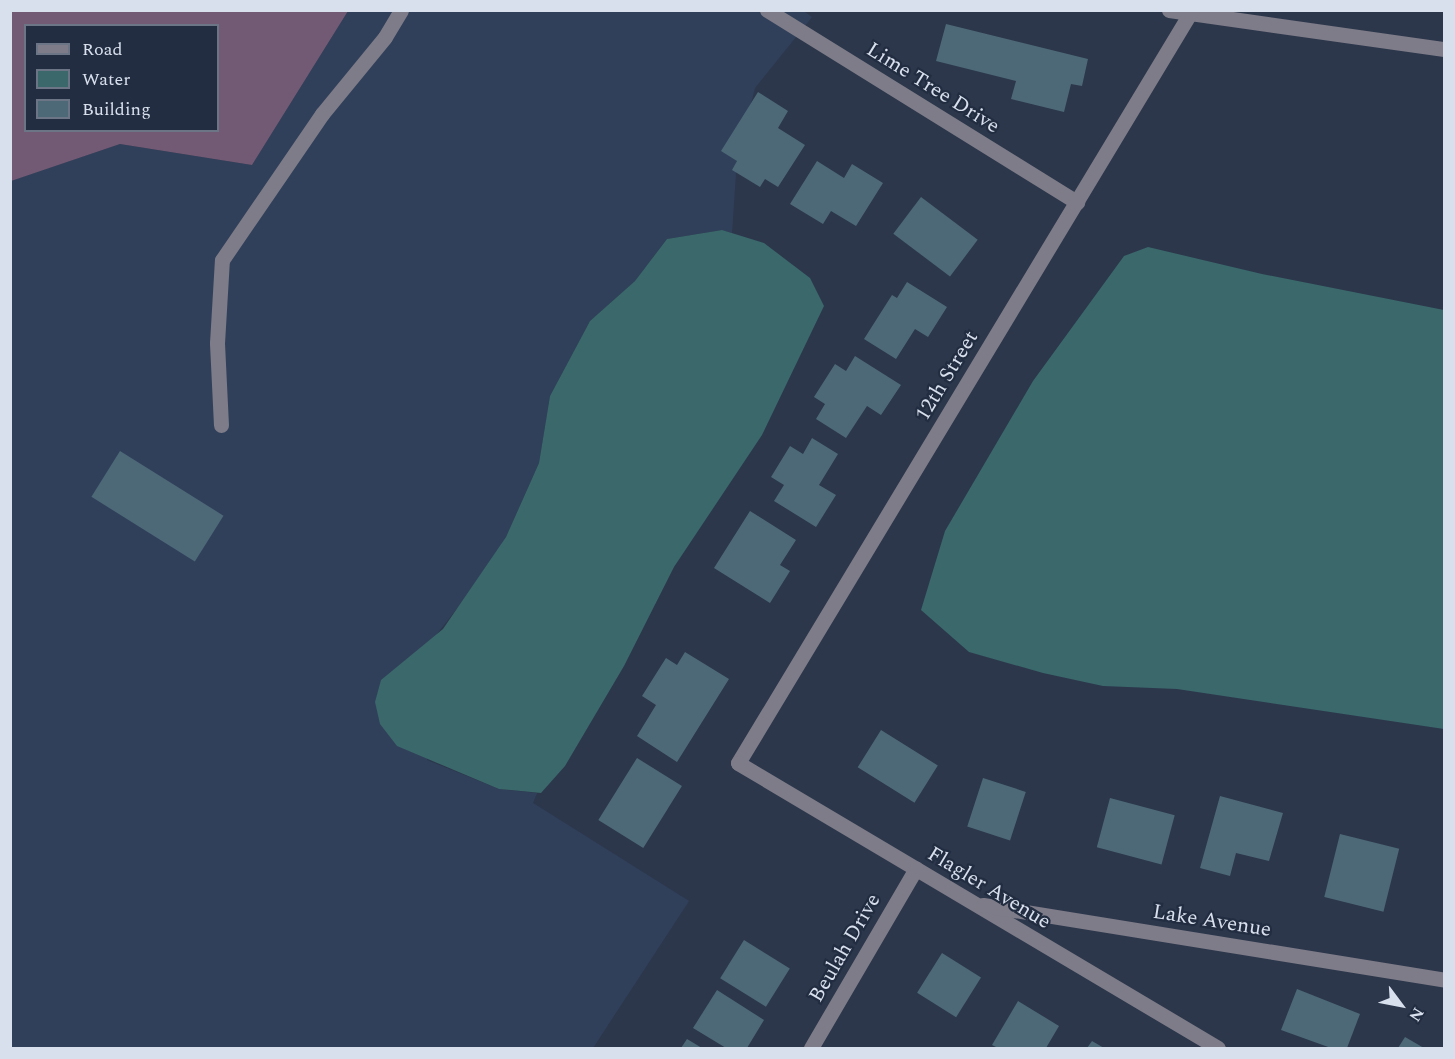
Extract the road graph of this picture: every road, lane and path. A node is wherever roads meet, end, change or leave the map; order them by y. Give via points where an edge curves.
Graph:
1 (401, 10) edge
2 (767, 10) edge
3 (1169, 10) edge
4 (1191, 12) edge
5 (1444, 49) edge
6 (1077, 202) junction
7 (221, 425) dead end
8 (738, 763) joint
9 (916, 868) junction
10 (972, 903) junction
11 (1444, 980) edge
12 (811, 1048) edge
13 (1218, 1048) edge

1 - 7 street via 385,37 322,114 222,260 217,343
2 - 6 street, Lime Tree Drive
3 - 4 street
4 - 5 street
4 - 6 street, 12th Street
6 - 8 street, 12th Street
8 - 9 street, Flagler Avenue
9 - 10 street, Flagler Avenue
9 - 12 street, Beulah Drive
10 - 11 street, Lake Avenue
10 - 13 street, Flagler Avenue

